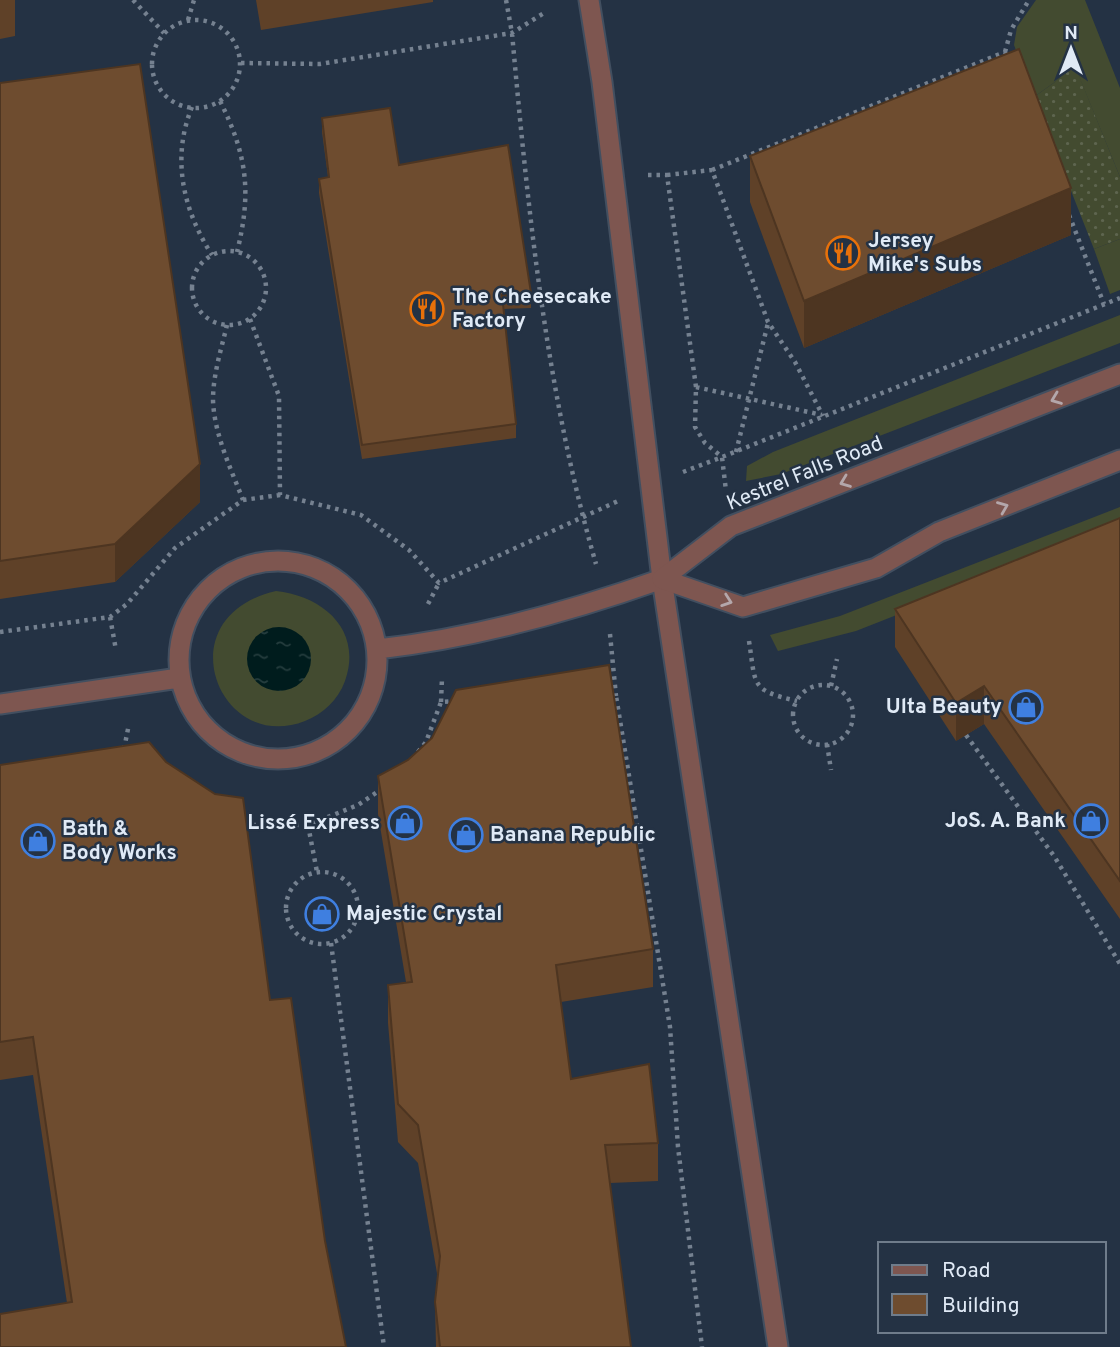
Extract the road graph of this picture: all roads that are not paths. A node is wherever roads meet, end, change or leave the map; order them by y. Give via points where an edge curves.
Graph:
1 (589, 0) edge
2 (1120, 374) edge
3 (1120, 460) edge
4 (662, 579) junction
5 (378, 649) junction
6 (179, 678) junction
7 (0, 704) edge
8 (778, 1347) edge

1 - 4 street
2 -> 4 street, Kestrel Falls Road via 732,526
4 -> 3 street via 744,607 876,568 939,532
4 - 5 street, Kestrel Falls Road via 576,609 439,642
4 - 8 street
5 - 6 street via 376,683 362,714 340,739 309,755 276,760 242,753 213,736 191,710
5 - 6 street via 369,618 352,592 326,572 264,561 233,571 207,589 188,615 178,646
6 - 7 street

